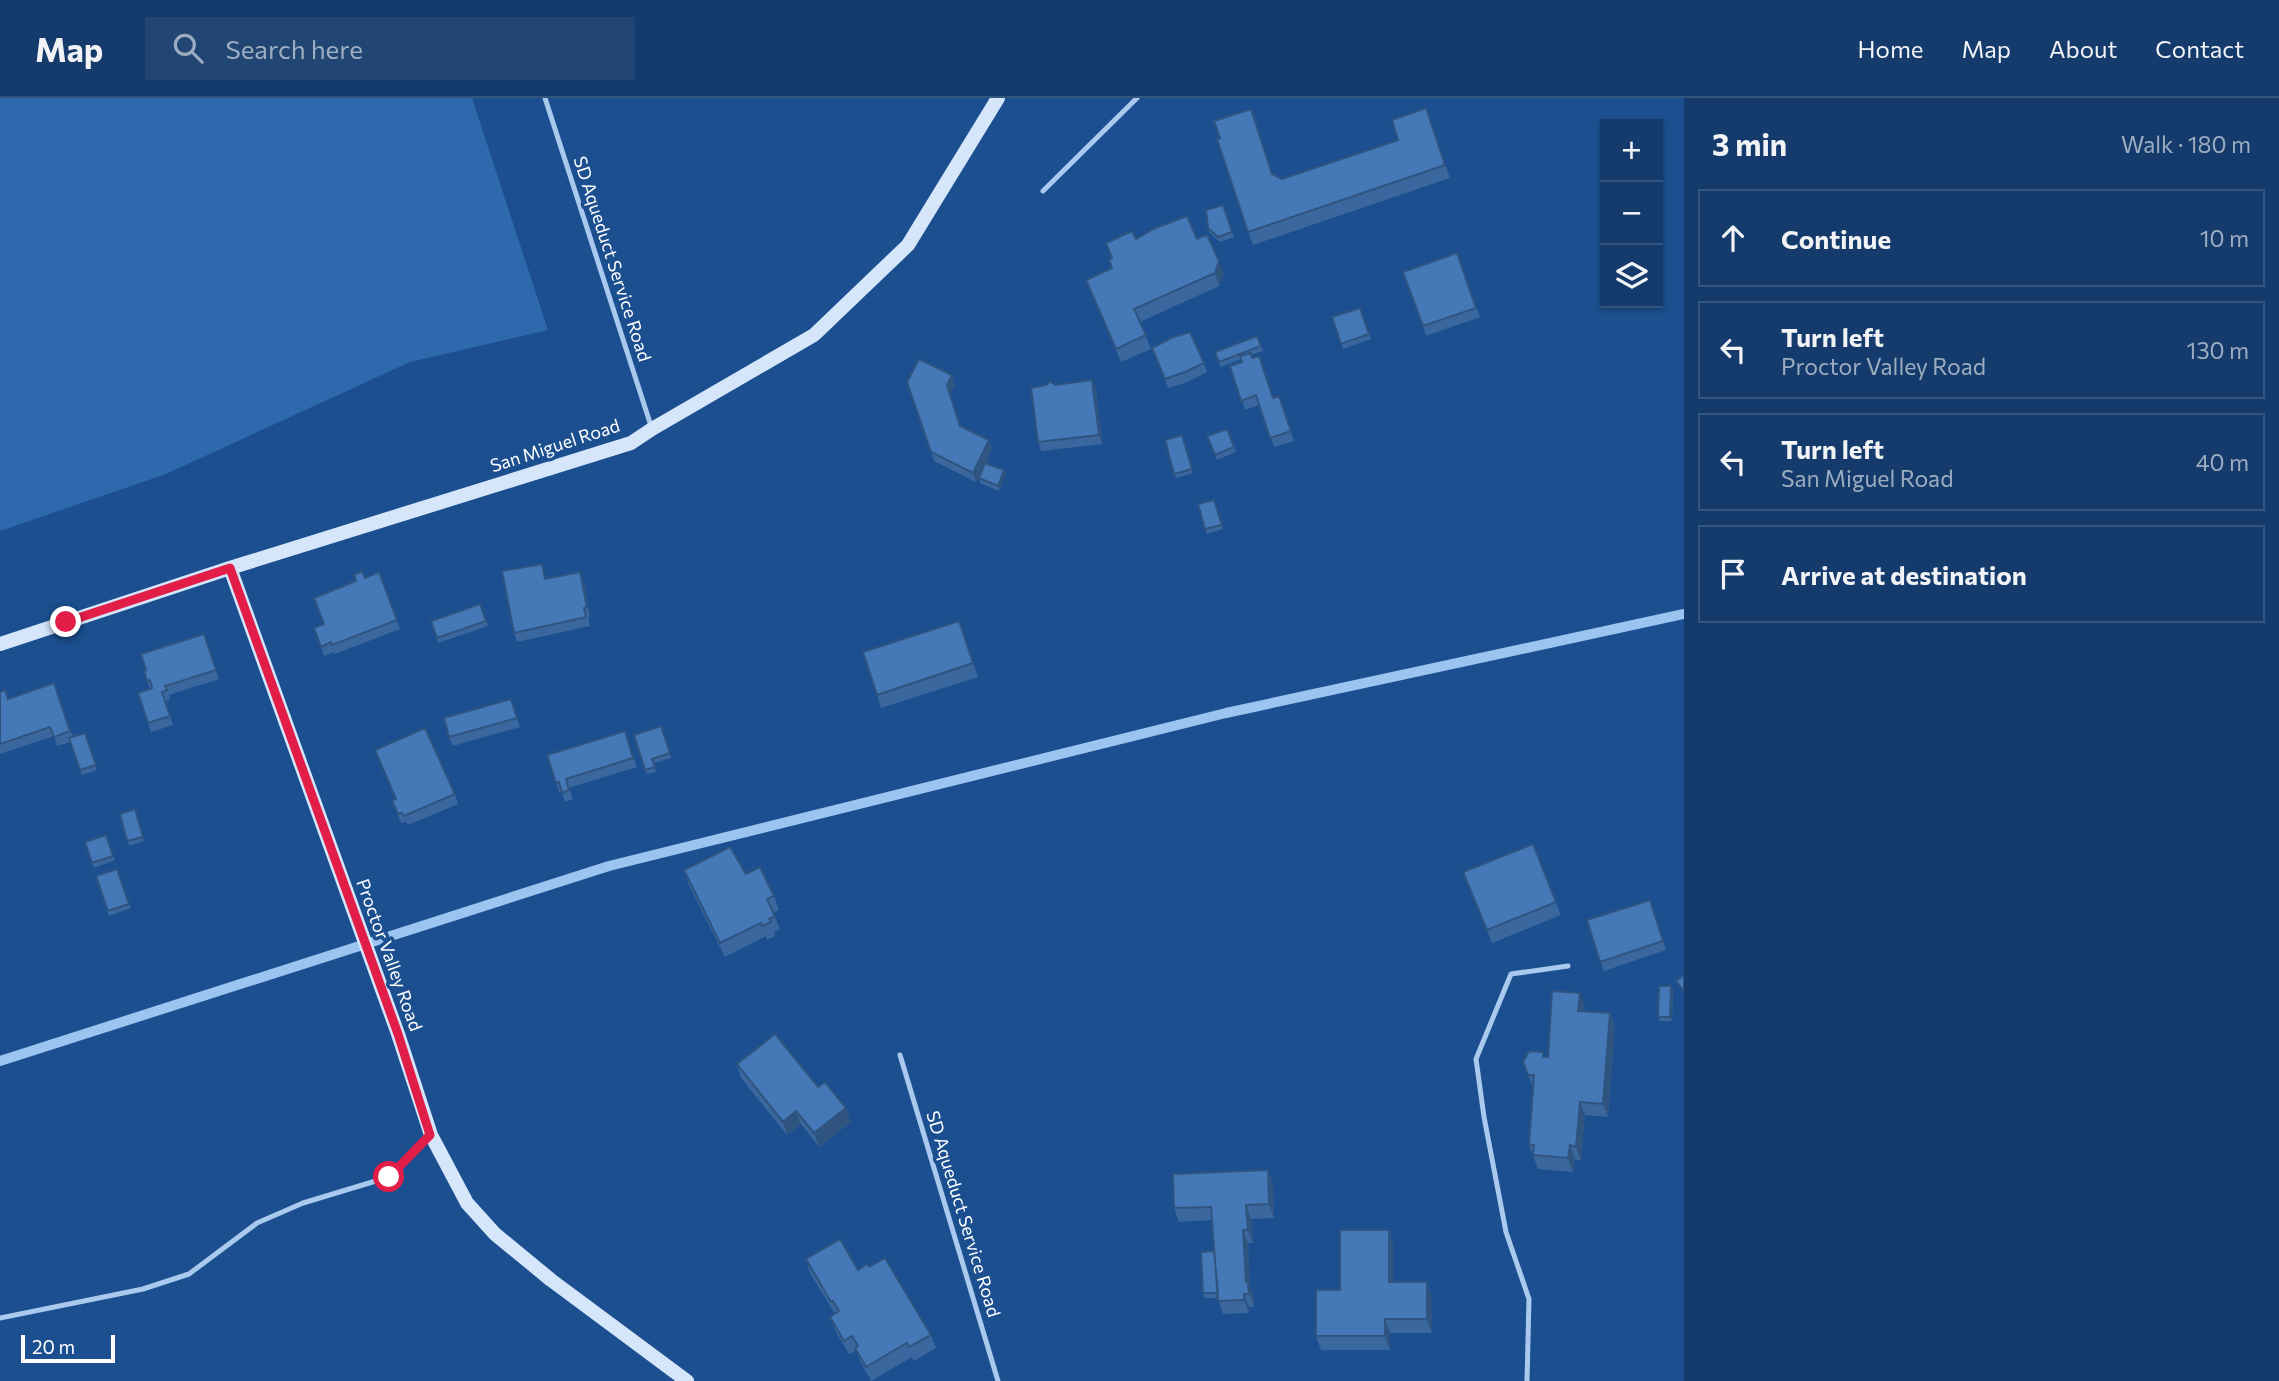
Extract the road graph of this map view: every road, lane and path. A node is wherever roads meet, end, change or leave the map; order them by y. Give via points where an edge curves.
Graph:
1 (545, 98) edge
2 (998, 98) edge
3 (1137, 98) edge
4 (1043, 191) dead end
5 (652, 429) junction
6 (230, 568) junction
7 (0, 644) edge
8 (1568, 966) dead end
9 (901, 1055) dead end
10 (430, 1135) junction
11 (0, 1318) edge
12 (687, 1381) edge
13 (998, 1381) edge
14 (1527, 1381) edge

1 - 5 lane, SD Aqueduct Service Road
2 - 5 street, San Miguel Road via 908,245 890,263 814,335
3 - 4 lane
5 - 6 street, San Miguel Road via 632,443
6 - 7 street, San Miguel Road
6 - 10 street, Proctor Valley Road
8 - 14 lane via 1511,974 1476,1059 1506,1232 1529,1299
9 - 13 lane, SD Aqueduct Service Road
10 - 11 lane via 389,1177 303,1203 257,1223 189,1273 143,1289
10 - 12 street, Proctor Valley Road via 467,1203 495,1234

